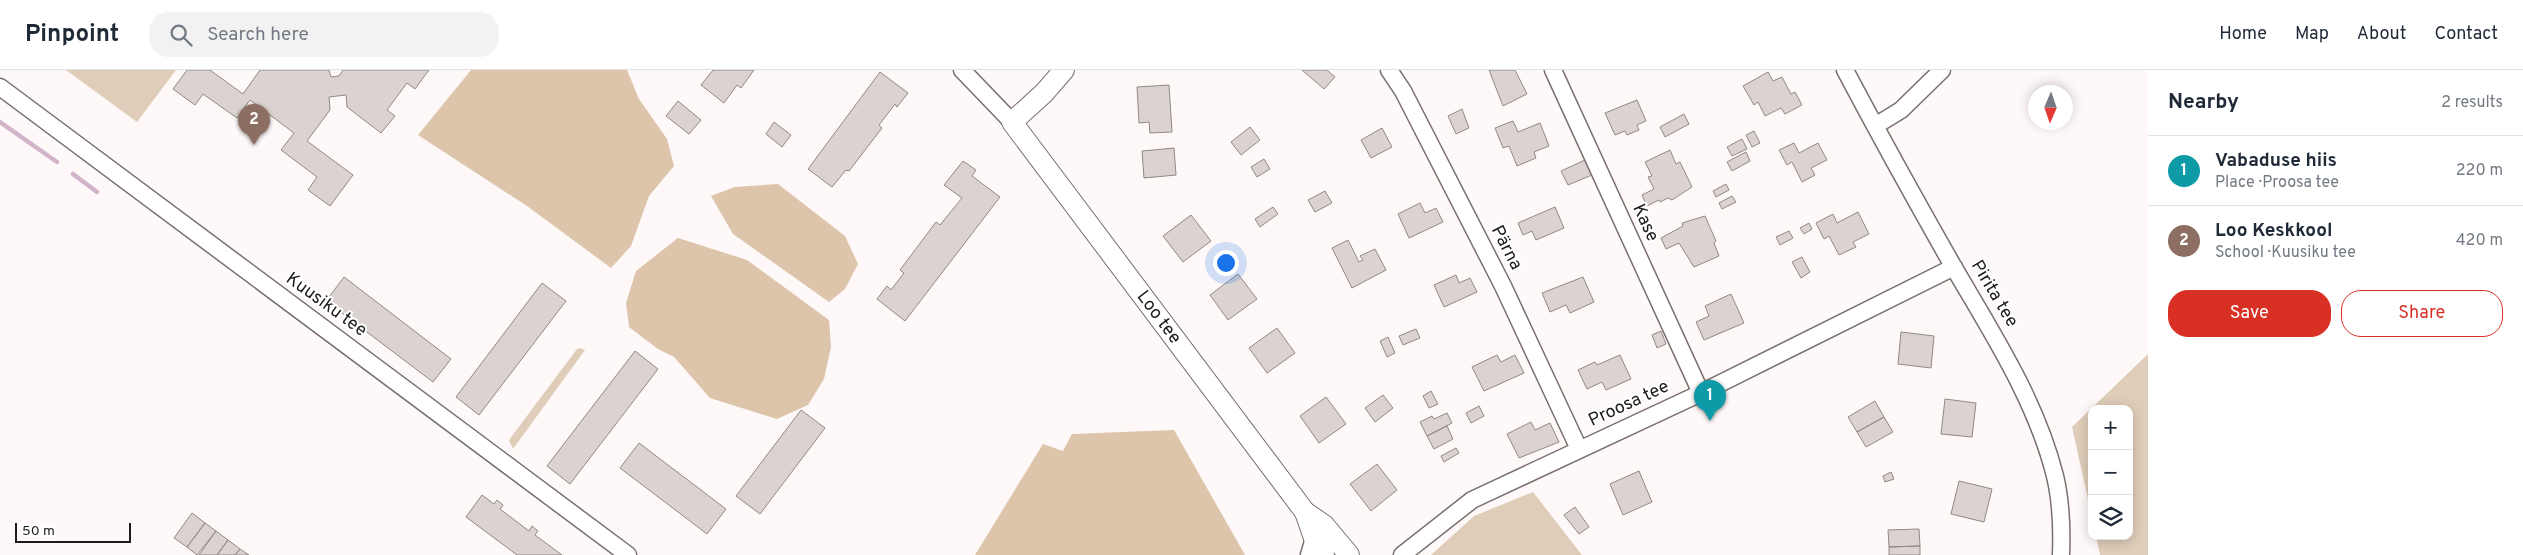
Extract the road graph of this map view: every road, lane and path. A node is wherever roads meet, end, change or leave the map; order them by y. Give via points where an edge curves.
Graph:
1 (962, 70) edge
2 (1064, 70) edge
3 (1389, 70) edge
4 (1553, 70) edge
5 (1846, 70) edge
6 (1942, 70) edge
7 (0, 87) edge
8 (1012, 122) junction
9 (1875, 126) junction
10 (1954, 266) junction
11 (1701, 393) junction
12 (1579, 449) junction
13 (1305, 512) junction
14 (1432, 530) junction
15 (1315, 549) edge
16 (628, 555) edge
17 (1349, 555) edge
18 (1402, 555) edge
19 (1421, 555) edge
20 (2061, 555) edge

1 - 8 street
2 - 8 street
3 - 12 street, Pärna via 1403,91 1503,286
4 - 11 street, Kase
5 - 9 street, Pirita tee
6 - 9 street via 1901,110
7 - 16 street, Kuusiku tee
8 - 13 street, Loo tee
9 - 10 street, Pirita tee
10 - 11 street, Proosa tee
10 - 20 street, Pirita tee via 2000,343 2046,444 2060,504
11 - 12 street, Proosa tee
12 - 14 street, Proosa tee via 1472,500
13 - 15 street, Loo tee
13 - 17 street, Loo tee via 1324,525
14 - 18 street, Proosa tee
14 - 19 street, Proosa tee

